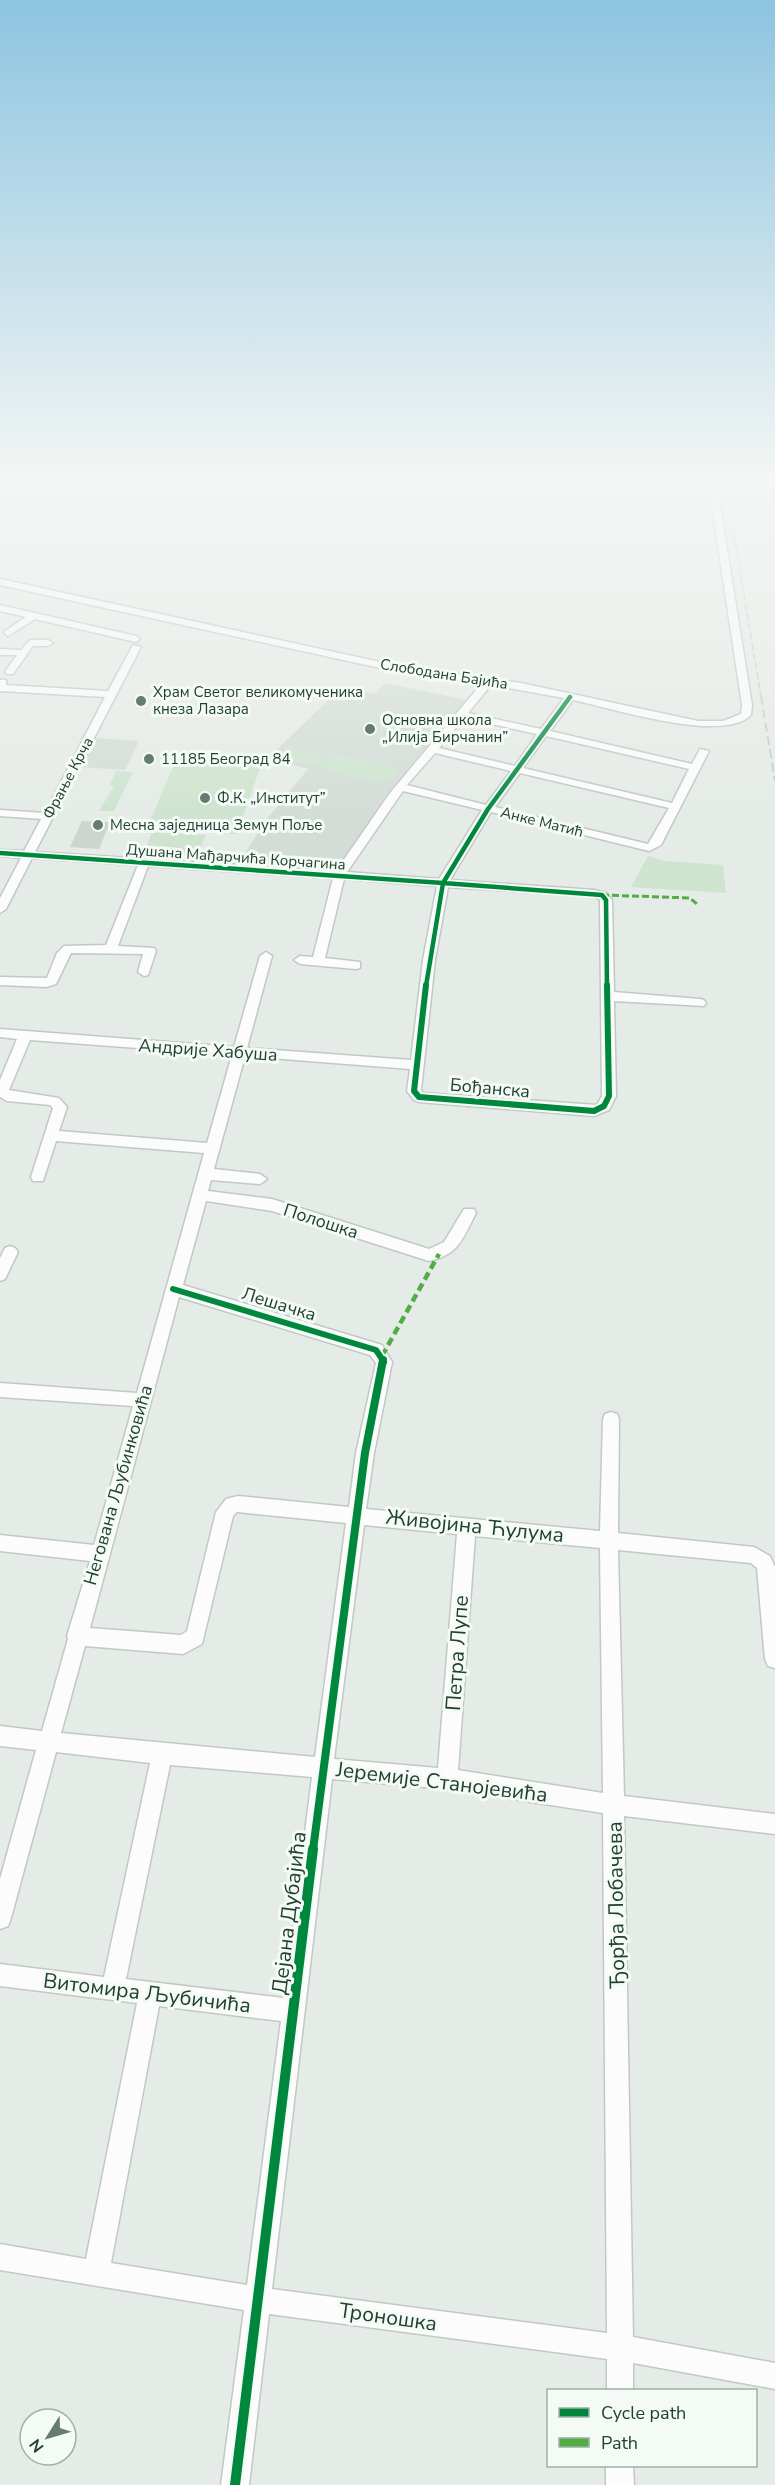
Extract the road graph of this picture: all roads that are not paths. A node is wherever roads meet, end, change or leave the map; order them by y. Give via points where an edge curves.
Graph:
1 (44, 591) edge
2 (729, 591) edge
3 (0, 608) edge
4 (34, 615) junction
5 (8, 633) dead end
6 (48, 643) dead end
7 (0, 652) edge
8 (24, 653) junction
9 (10, 672) dead end
10 (3, 682) dead end
11 (488, 682) junction
12 (111, 694) junction
13 (570, 697) junction
14 (461, 714) junction
15 (543, 733) junction
16 (432, 749) junction
17 (704, 751) dead end
18 (697, 768) junction
19 (516, 769) junction
20 (401, 787) junction
21 (676, 807) junction
22 (488, 809) junction
23 (0, 813) edge
24 (48, 816) junction
25 (0, 853) edge
26 (28, 854) junction
27 (144, 863) junction
28 (339, 875) junction
29 (443, 883) junction
30 (2, 904) edge
31 (111, 949) junction
32 (266, 956) dead end
33 (300, 960) dead end
34 (318, 962) junction
35 (356, 965) dead end
36 (144, 972) dead end
37 (0, 981) edge
38 (607, 996) junction
39 (700, 1003) dead end
40 (0, 1033) edge
41 (25, 1035) junction
42 (241, 1053) junction
43 (416, 1065) junction
44 (53, 1136) junction
45 (213, 1149) junction
46 (206, 1174) junction
47 (38, 1177) dead end
48 (260, 1179) dead end
49 (201, 1195) junction
50 (469, 1213) dead end
51 (10, 1252) dead end
52 (0, 1275) edge
53 (173, 1289) junction
54 (376, 1350) joint
55 (0, 1390) edge
56 (142, 1400) junction
57 (611, 1419) dead end
58 (356, 1515) junction
59 (466, 1526) junction
60 (609, 1540) junction
61 (0, 1543) edge
62 (99, 1554) junction
63 (76, 1636) junction
64 (775, 1659) edge
65 (0, 1736) edge
66 (48, 1742) junction
67 (162, 1754) junction
68 (322, 1768) junction
69 (447, 1779) junction
70 (615, 1805) junction
71 (775, 1824) edge
72 (0, 1918) edge
73 (0, 1975) edge
74 (113, 1989) junction
75 (150, 1992) junction
76 (294, 2012) junction
77 (0, 2257) edge
78 (96, 2273) junction
79 (259, 2300) junction
80 (620, 2348) junction
81 (775, 2376) edge
82 (620, 2389) edge
83 (620, 2467) edge
84 (235, 2485) edge
85 (620, 2485) edge

1 - 11 street, Слободана Бајића via 402,670
2 - 13 street, Слободана Бајића via 747,705 742,718 698,724
3 - 4 street
4 - 5 street
4 - 12 street, Фрање Крча via 136,643
6 - 8 street via 30,643
7 - 8 street
8 - 9 street
10 - 12 street via 0,688
11 - 13 street, Слободана Бајића
11 - 14 street
12 - 24 street, Фрање Крча
13 - 15 street
14 - 15 street
14 - 16 street
15 - 18 street
15 - 19 street
16 - 19 street
16 - 20 street
17 - 18 street
18 - 21 street
19 - 21 street
19 - 22 street
20 - 22 street, Анке Матић
20 - 28 street
21 - 22 street, Анке Матић via 649,848
22 - 29 street
23 - 24 street
24 - 26 street, Фрање Крча
25 - 26 street, Душана Мађарчића Корчагина
26 - 27 street, Душана Мађарчића Корчагина
26 - 30 street, Фрање Крча
27 - 28 street, Душана Мађарчића Корчагина
27 - 31 street
28 - 29 street, Душана Мађарчића Корчагина
28 - 34 street
29 - 38 street, Душана Мађарчића Корчагина via 602,895 606,900
29 - 43 street
31 - 36 street via 150,951
31 - 37 street via 68,949 52,981 46,983
32 - 42 street, Негована Љубинковића
33 - 34 street
34 - 35 street
38 - 39 street
38 - 43 street, Бођанска via 608,1102 594,1111 419,1097 414,1090
40 - 41 street, Андрије Хабуша
41 - 42 street, Андрије Хабуша
41 - 44 street via 2,1091 8,1096 57,1102 60,1110
42 - 43 street, Андрије Хабуша
42 - 45 street, Негована Љубинковића
44 - 45 street
44 - 47 street
45 - 46 street, Негована Љубинковића
46 - 48 street
46 - 49 street, Негована Љубинковића
49 - 50 street, Полошка via 272,1205 421,1253 439,1254 448,1249
49 - 53 street, Негована Љубинковића
51 - 52 street
53 - 54 street, Лешачка
53 - 56 street, Негована Љубинковића
54 - 58 street, Дејана Дубајића via 384,1359 384,1366
55 - 56 street
56 - 62 street, Негована Љубинковића
57 - 60 street, Ђорђа Лобачева
58 - 59 street, Живојина Ћулума
58 - 63 street, Живојина Ћулума via 232,1505 225,1512 195,1637 183,1645
58 - 68 street, Дејана Дубајића
59 - 60 street, Живојина Ћулума
59 - 69 street, Петра Лупе
60 - 64 street, Живојина Ћулума via 760,1558 766,1567
60 - 70 street, Ђорђа Лобачева
61 - 62 street
62 - 63 street, Негована Љубинковића
63 - 66 street, Негована Љубинковића
65 - 66 street, Јеремије Станојевића
66 - 67 street, Јеремије Станојевића
66 - 72 street, Негована Љубинковића
67 - 68 street, Јеремије Станојевића
67 - 74 street
68 - 69 street, Јеремије Станојевића
68 - 76 street, Дејана Дубајића
69 - 70 street, Јеремије Станојевића
70 - 71 street, Јеремије Станојевића
70 - 80 street, Ђорђа Лобачева
73 - 74 street, Витомира Љубичића
74 - 75 street, Витомира Љубичића
75 - 76 street, Витомира Љубичића
75 - 78 street
76 - 79 street, Дејана Дубајића
77 - 78 street, Троношка
78 - 79 street, Троношка
79 - 80 street, Троношка
79 - 84 street, Дејана Дубајића
80 - 81 street, Троношка
80 - 82 street, Ђорђа Лобачева
83 - 85 street

